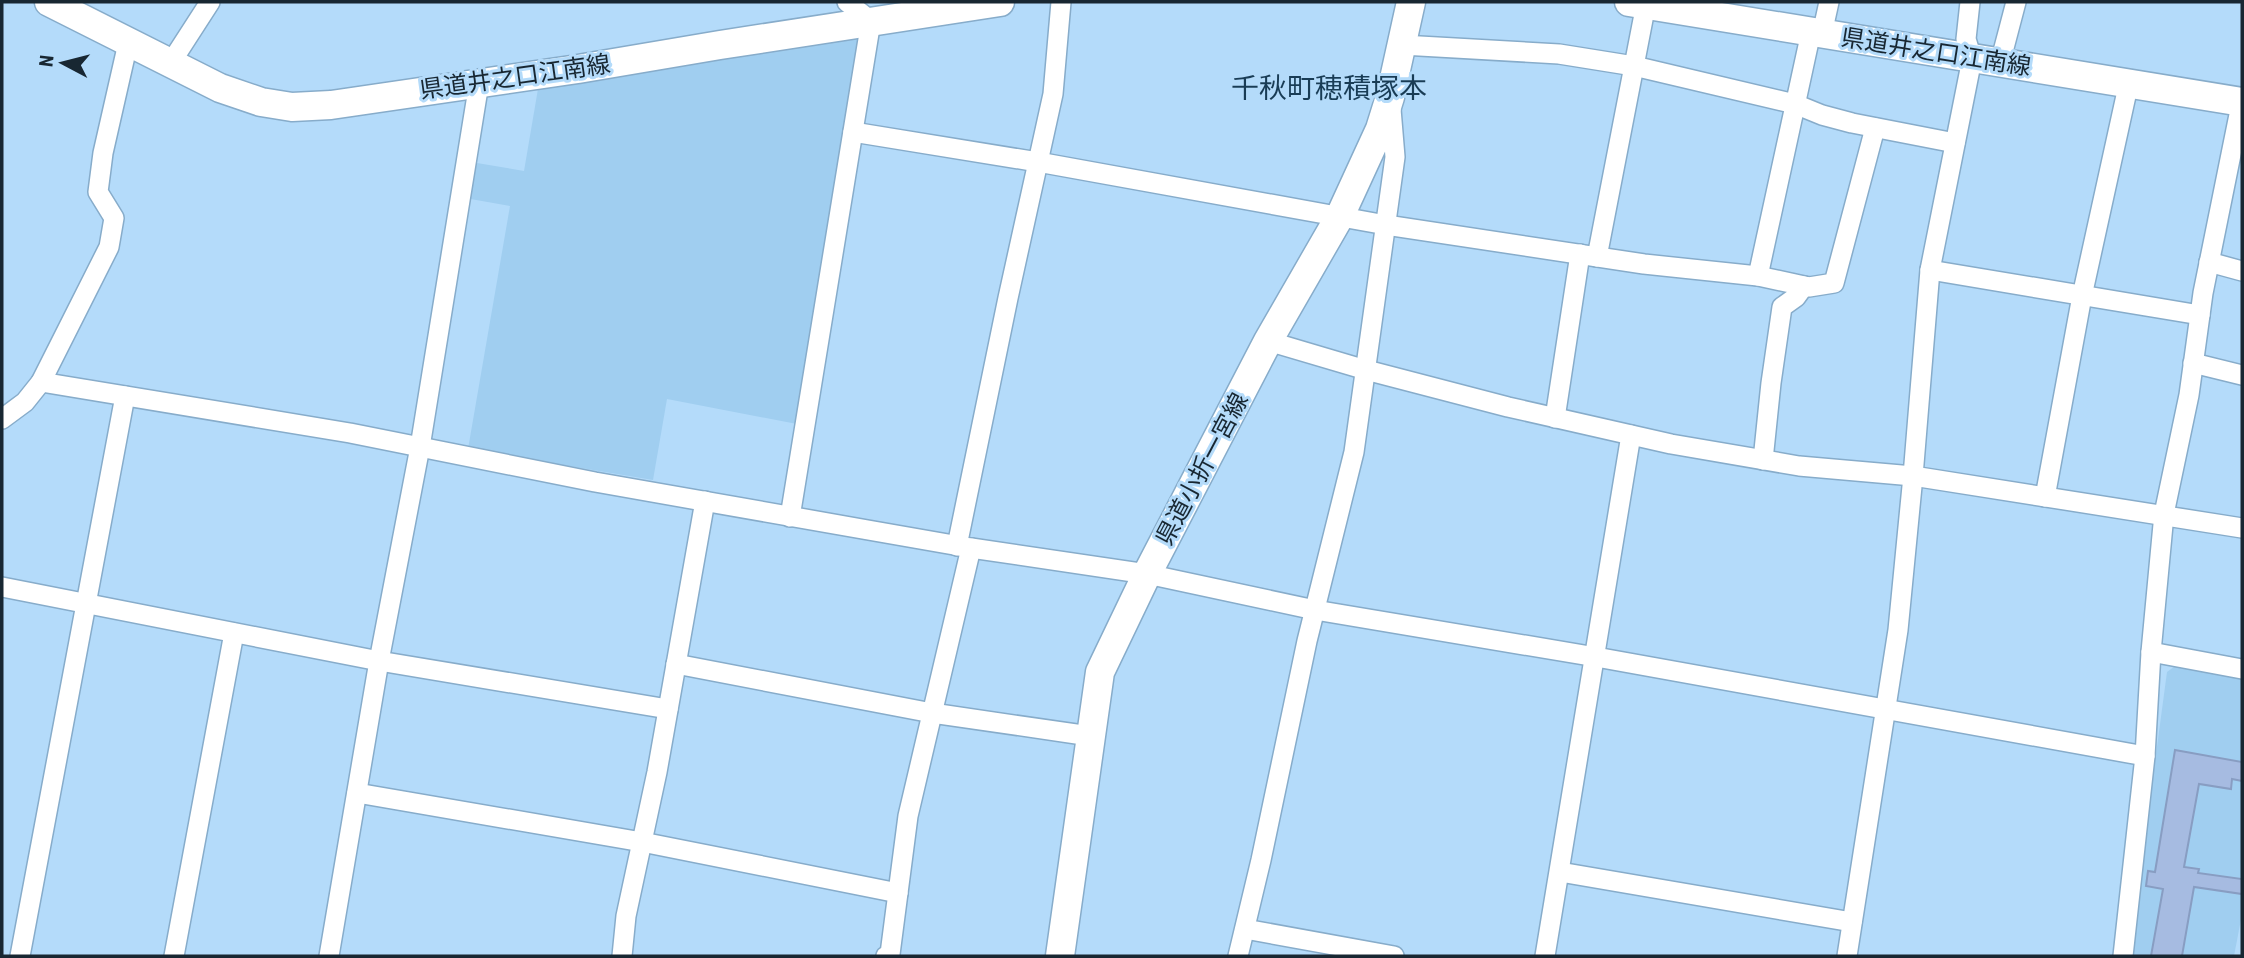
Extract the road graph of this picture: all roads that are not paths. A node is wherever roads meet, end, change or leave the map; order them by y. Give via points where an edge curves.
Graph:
1 (49, 2) edge
2 (210, 2) edge
3 (847, 2) edge
4 (1000, 2) edge
5 (1060, 2) edge
6 (1412, 2) edge
7 (1829, 2) edge
8 (1970, 2) edge
9 (2016, 2) edge
10 (1638, 3) edge
11 (871, 21) junction
12 (1816, 33) junction
13 (128, 43) junction
14 (1402, 45) junction
15 (1972, 59) junction
16 (2000, 63) junction
17 (170, 64) junction
18 (1634, 66) junction
19 (2129, 82) junction
20 (479, 83) junction
21 (1390, 97) junction
22 (2242, 101) edge
23 (1795, 104) junction
24 (1875, 128) junction
25 (853, 132) junction
26 (1955, 143) junction
27 (1038, 162) junction
28 (1340, 216) junction
29 (1386, 225) junction
30 (1588, 256) junction
31 (2209, 262) junction
32 (1930, 270) junction
33 (2242, 271) edge
34 (1758, 276) junction
35 (1804, 285) junction
36 (2082, 296) junction
37 (2200, 314) junction
38 (1268, 341) junction
39 (2193, 363) junction
40 (1366, 370) junction
41 (2242, 375) edge
42 (41, 382) junction
43 (125, 396) junction
44 (1555, 418) junction
45 (2, 419) edge
46 (1631, 435) junction
47 (420, 447) junction
48 (1763, 460) junction
49 (1913, 476) junction
50 (2045, 496) junction
51 (705, 501) junction
52 (2164, 514) junction
53 (790, 517) junction
54 (2242, 528) edge
55 (964, 547) junction
56 (1147, 574) junction
57 (2, 587) edge
58 (87, 603) junction
59 (1315, 610) junction
60 (234, 633) junction
61 (2151, 652) junction
62 (1596, 657) junction
63 (379, 661) junction
64 (676, 663) junction
65 (2242, 669) edge
66 (668, 709) junction
67 (1886, 710) junction
68 (932, 713) junction
69 (1090, 736) junction
70 (2145, 756) junction
71 (357, 793) junction
72 (642, 842) junction
73 (1560, 872) junction
74 (898, 892) junction
75 (1852, 922) junction
76 (1245, 929) junction
77 (20, 956) edge
78 (174, 956) edge
79 (329, 956) edge
80 (622, 956) edge
81 (886, 956) edge
82 (1060, 956) edge
83 (1238, 956) edge
84 (1391, 956) edge
85 (1545, 956) edge
86 (1847, 956) edge
87 (2123, 956) edge

1 - 13 main road, 県道井之口江南線
2 - 17 street
3 - 11 street
4 - 11 main road, 県道井之口江南線
5 - 27 street via 1053,94
6 - 14 main road, 県道小折一宮線
7 - 12 street
8 - 15 street via 1965,39
9 - 16 street
10 - 12 main road, 県道井之口江南線
10 - 18 street
11 - 20 main road, 県道井之口江南線
11 - 25 street
12 - 15 main road, 県道井之口江南線
12 - 23 street
13 - 17 main road, 県道井之口江南線
13 - 42 street via 98,192 114,218 109,247
14 - 18 street via 1559,54
14 - 21 main road, 県道小折一宮線
15 - 16 main road, 県道井之口江南線
15 - 26 street
16 - 19 main road, 県道井之口江南線
17 - 20 main road, 県道井之口江南線 via 220,88 292,107
18 - 23 street
18 - 30 street
19 - 22 main road, 県道井之口江南線
19 - 36 street
20 - 47 street
21 - 28 main road, 県道小折一宮線
21 - 29 street via 1395,157
22 - 31 street
23 - 24 street
23 - 34 street
24 - 26 street
24 - 35 street via 1834,283
25 - 27 street
25 - 53 street
26 - 32 street
27 - 28 street
27 - 55 street
28 - 29 street
28 - 38 main road, 県道小折一宮線
29 - 30 street
29 - 40 street
30 - 34 street
30 - 44 street
31 - 33 street
31 - 37 street
32 - 36 street
32 - 49 street
34 - 35 street
35 - 48 street via 1782,307
36 - 37 street
36 - 50 street
37 - 39 street
38 - 40 street
38 - 56 main road, 県道小折一宮線
39 - 41 street
39 - 52 street
40 - 44 street
40 - 59 street via 1354,452
42 - 43 street
42 - 45 street
43 - 47 street
43 - 58 street
44 - 46 street
46 - 48 street
46 - 62 street
47 - 51 street
47 - 63 street
48 - 49 street
49 - 50 street
49 - 67 street
50 - 52 street
51 - 53 street
51 - 64 street
52 - 54 street
52 - 61 street
53 - 55 street
55 - 56 street
55 - 68 street
56 - 59 street
56 - 69 main road, 県道小折一宮線 via 1100,672
57 - 58 street
58 - 60 street
58 - 77 street
59 - 62 street
59 - 76 street
60 - 63 street
60 - 78 street
61 - 65 street
61 - 70 street
62 - 67 street
62 - 73 street
63 - 66 street
63 - 71 street
64 - 66 street
64 - 68 street
66 - 72 street
67 - 70 street
67 - 75 street
68 - 69 street
68 - 74 street via 908,816
69 - 82 main road, 県道小折一宮線
70 - 87 street
71 - 72 street
71 - 79 street
72 - 74 street
72 - 80 street
73 - 75 street
73 - 85 street
74 - 81 street via 890,954
75 - 86 street
76 - 83 street
76 - 84 street

